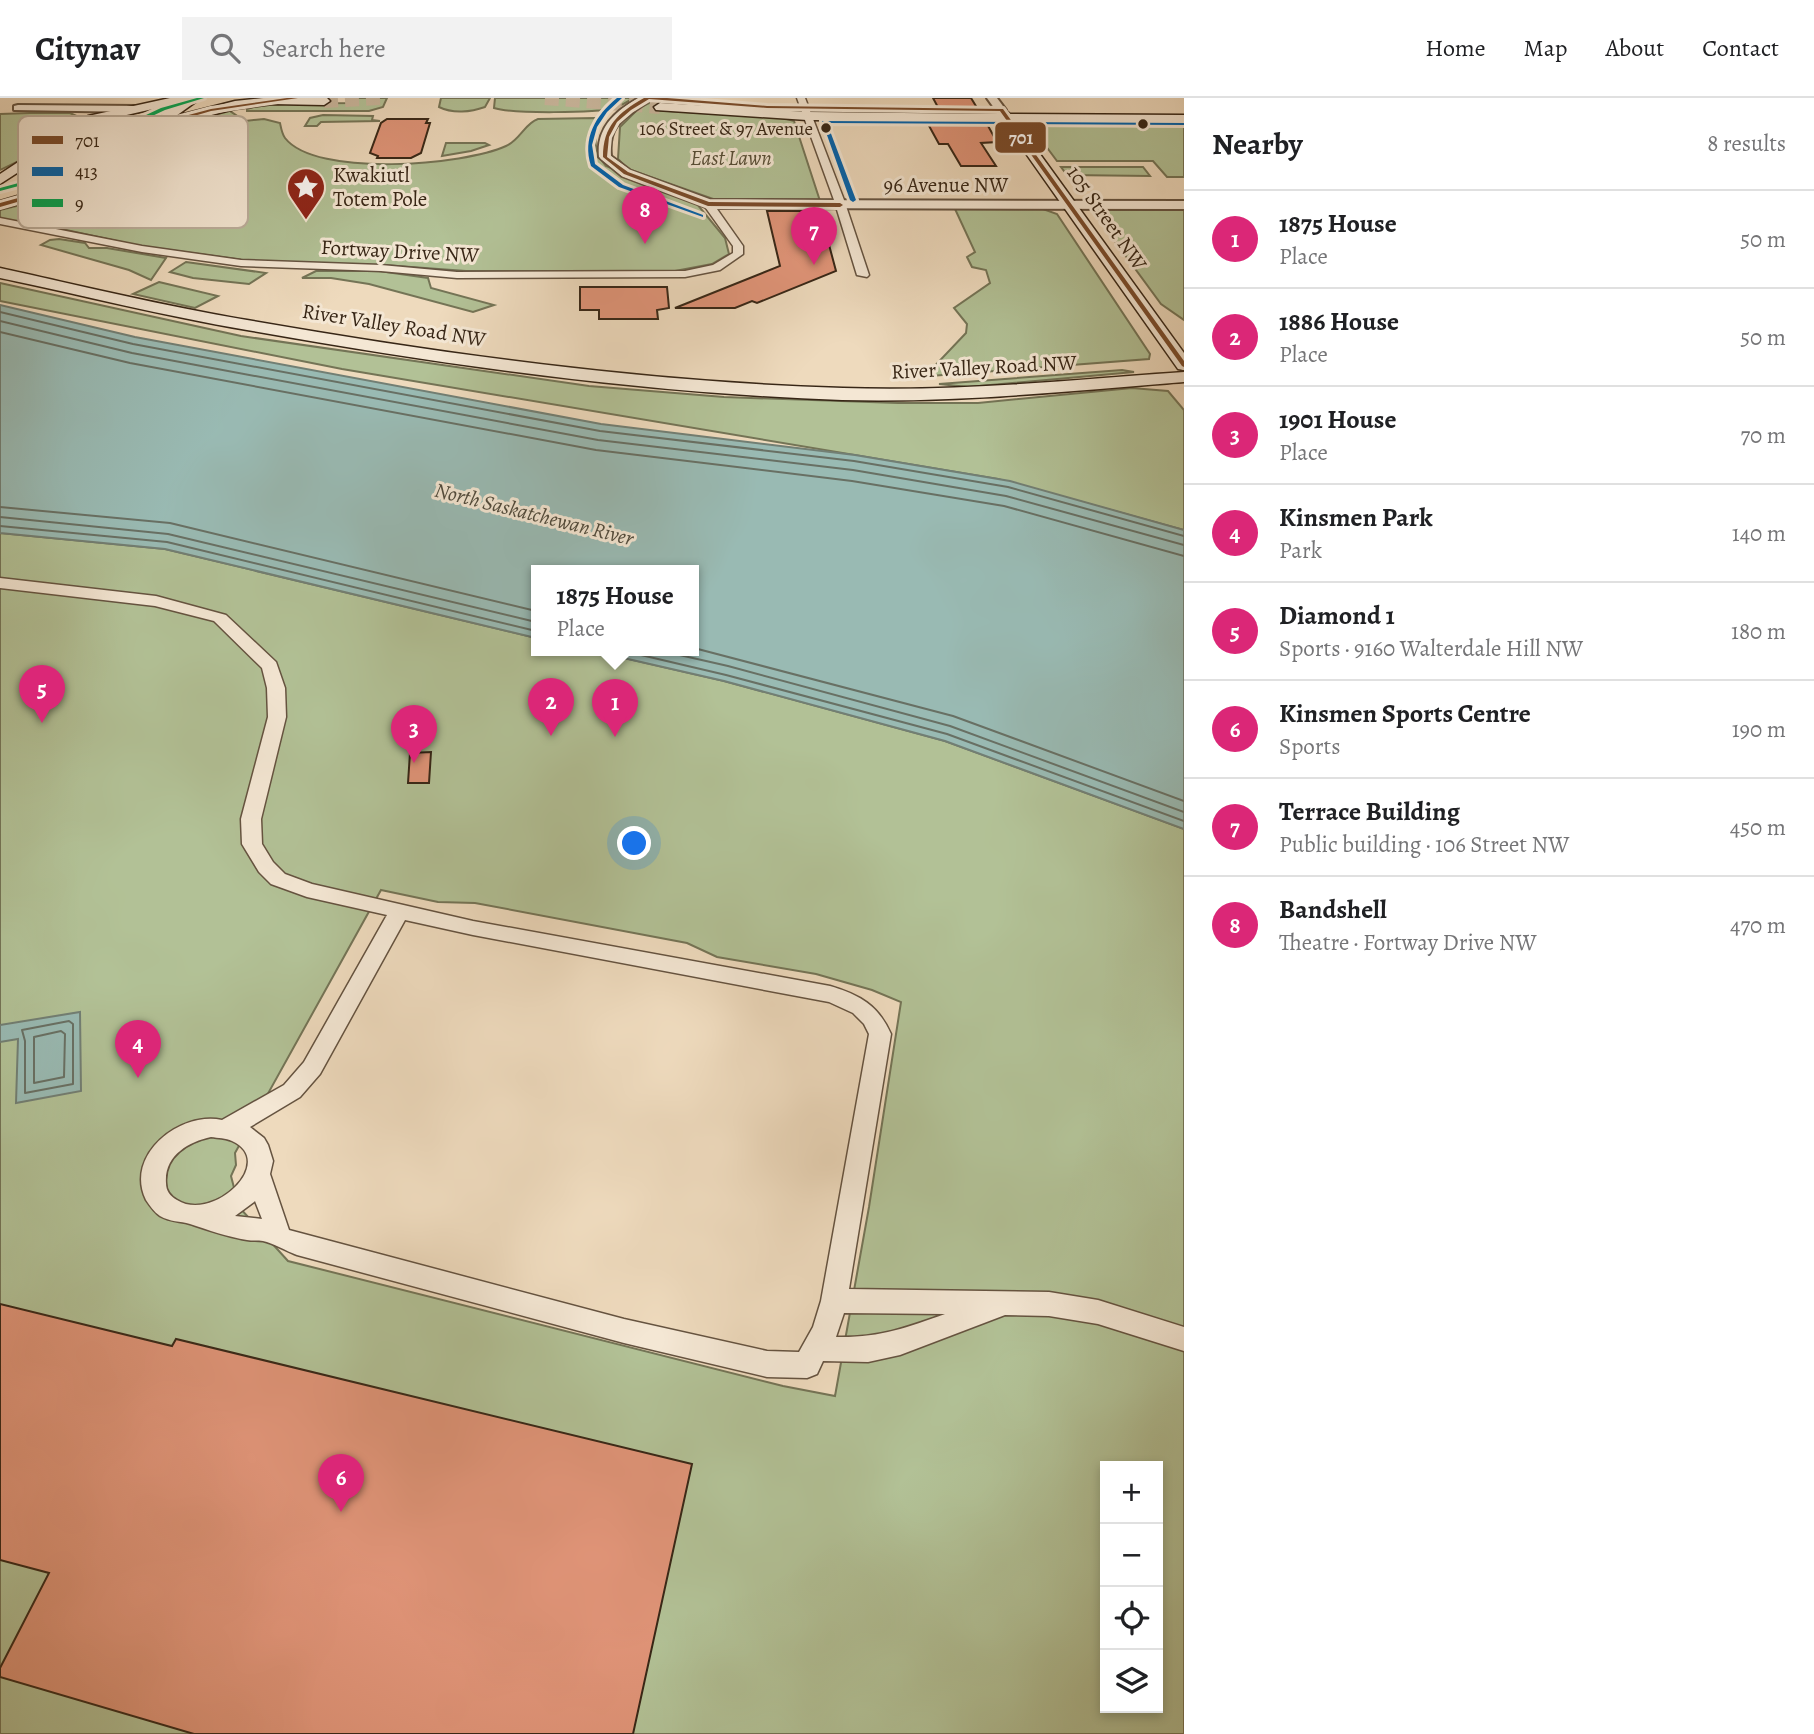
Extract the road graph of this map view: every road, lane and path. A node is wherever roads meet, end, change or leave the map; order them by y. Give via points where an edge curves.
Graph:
1 (28, 98) edge
2 (296, 98) edge
3 (647, 98) edge
4 (992, 98) edge
5 (263, 99) edge
6 (189, 100) edge
7 (324, 101) dead end
8 (663, 103) tunnel mouth
9 (804, 107) edge
10 (17, 109) junction
11 (138, 109) junction
12 (2, 110) dead end
13 (1184, 110) edge
14 (1004, 114) junction
15 (89, 116) edge
16 (102, 116) edge
17 (167, 116) edge
18 (186, 116) edge
19 (1184, 119) edge
20 (18, 168) edge
21 (0, 180) edge
22 (18, 200) edge
23 (708, 204) junction
24 (0, 205) edge
25 (840, 205) junction
26 (1069, 205) junction
27 (1184, 205) edge
28 (0, 221) edge
29 (18, 223) edge
30 (46, 228) edge
31 (0, 273) edge
32 (863, 275) dead end
33 (1146, 313) junction
34 (1179, 327) dead end
35 (1183, 366) edge
36 (0, 583) edge
37 (399, 912) junction
38 (228, 1128) junction
39 (259, 1176) junction
40 (188, 1215) junction
41 (277, 1230) junction
42 (834, 1301) junction
43 (1007, 1303) junction
44 (1184, 1339) edge
45 (817, 1349) junction

1 - 10 street
2 - 5 main road
3 - 23 street via 613,119 606,157 626,173
4 - 14 street, 105 Street NW
5 - 6 main road
5 - 7 main road
5 - 18 main road
6 - 11 main road
6 - 17 main road
8 - 9 main road
9 - 14 main road
9 - 25 street
10 - 11 street
10 - 12 street
10 - 15 street via 79,111
11 - 16 main road
13 - 14 main road
14 - 19 main road
14 - 26 main road, 105 Street NW
20 - 21 main road
22 - 24 main road
23 - 25 street, 96 Avenue NW
23 - 30 street, Fortway Drive NW via 738,246 738,254 716,268 674,275 457,275 266,265 155,251
25 - 26 street, 96 Avenue NW
25 - 32 street
26 - 27 street, 96 Avenue NW
26 - 33 main road, 105 Street NW
28 - 29 street, Fortway Drive NW
31 - 35 main road, River Valley Road NW via 208,318 416,352 688,385 937,396
33 - 34 main road
33 - 35 main road, 105 Street NW
36 - 37 street via 146,599 220,618 270,666 276,688 277,716 251,819 252,844 259,857 278,878 307,890
37 - 38 street via 312,1068 292,1091
37 - 42 street via 806,988 849,1000 867,1012 875,1021 880,1045
38 - 39 street via 255,1143 262,1156
38 - 40 street via 194,1131 178,1138 155,1162 151,1176 160,1202
39 - 40 street via 243,1199 226,1209
39 - 41 street
40 - 41 street via 246,1229
41 - 45 street via 277,1236 307,1247 767,1364 807,1365
42 - 43 street
42 - 45 street
43 - 44 street via 1098,1312
43 - 45 street via 890,1345 851,1352

